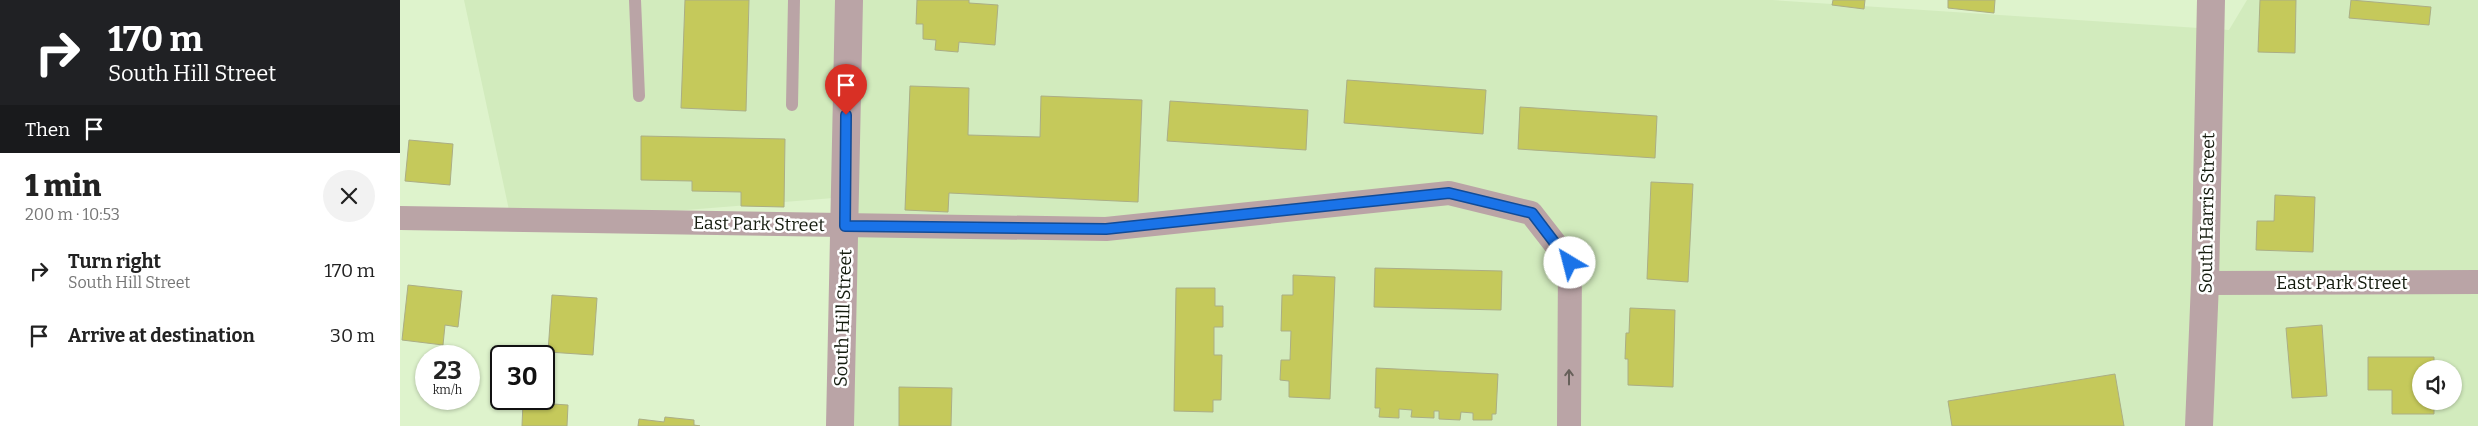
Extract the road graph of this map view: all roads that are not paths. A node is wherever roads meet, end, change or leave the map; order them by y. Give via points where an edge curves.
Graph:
1 (635, 0) edge
2 (794, 0) edge
3 (849, 0) edge
4 (2211, 0) edge
5 (639, 96) dead end
6 (792, 105) dead end
7 (400, 218) edge
8 (845, 226) junction
9 (2478, 282) edge
10 (2206, 283) junction
11 (840, 426) edge
12 (1569, 426) edge
13 (2199, 426) edge

1 - 5 lane
2 - 6 lane
3 - 8 street, South Hill Street
4 - 10 street, South Harris Street
7 - 8 street, East Park Street
8 - 11 street, South Hill Street
12 -> 8 street, East Park Street via 1570,263 1532,213 1449,193 1106,229
9 - 10 street, East Park Street
10 - 13 street, South Harris Street

